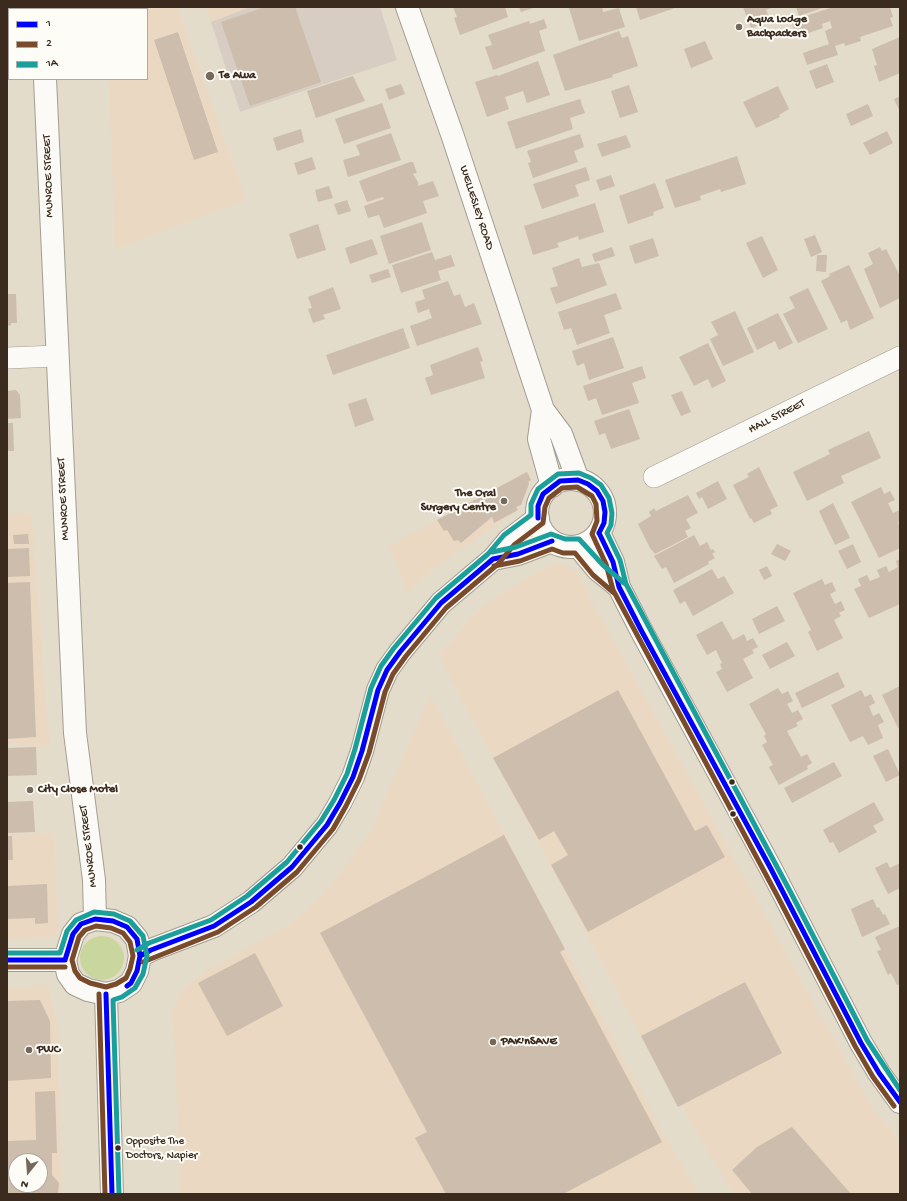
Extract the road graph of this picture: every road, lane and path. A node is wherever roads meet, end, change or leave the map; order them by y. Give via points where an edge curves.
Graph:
1 (407, 7) edge
2 (45, 80) edge
3 (57, 356) junction
4 (900, 357) edge
5 (7, 358) edge
6 (543, 410) junction
7 (654, 477) dead end
8 (578, 480) junction
9 (552, 486) junction
10 (538, 518) junction
11 (599, 533) junction
12 (552, 541) junction
13 (578, 546) junction
14 (493, 559) junction
15 (619, 587) junction
16 (95, 919) junction
17 (140, 956) junction
18 (7, 960) edge
19 (65, 960) junction
20 (106, 994) junction
21 (900, 1102) edge
22 (112, 1194) edge

1 - 6 main road, WELLESLEY ROAD
2 - 3 main road, MUNROE STREET
3 - 5 street
3 - 16 main road, MUNROE STREET via 75,733 94,880
4 - 7 street, HALL STREET
6 - 8 main road, WELLESLEY ROAD via 561,434
6 - 9 main road, WELLESLEY ROAD via 539,439
8 - 9 main road via 560,481
8 - 11 main road via 597,491 603,501 604,523
9 - 10 main road via 543,494 538,506
10 - 12 main road via 540,527
10 - 14 main road via 509,540
11 - 13 main road via 586,544
11 - 15 main road via 613,562
12 - 13 main road via 564,546
12 - 14 main road via 518,554
13 - 15 main road via 598,570
14 - 17 main road via 441,603 387,670 378,690 362,751 343,797 327,825 292,867 251,902 214,926
15 - 21 main road via 778,882 861,1043
16 - 17 main road via 113,921 127,928 137,939
16 - 19 main road via 80,924 72,934
17 - 20 main road via 131,983 119,991
18 - 19 main road
19 - 20 main road via 68,974 75,984
20 - 22 main road

